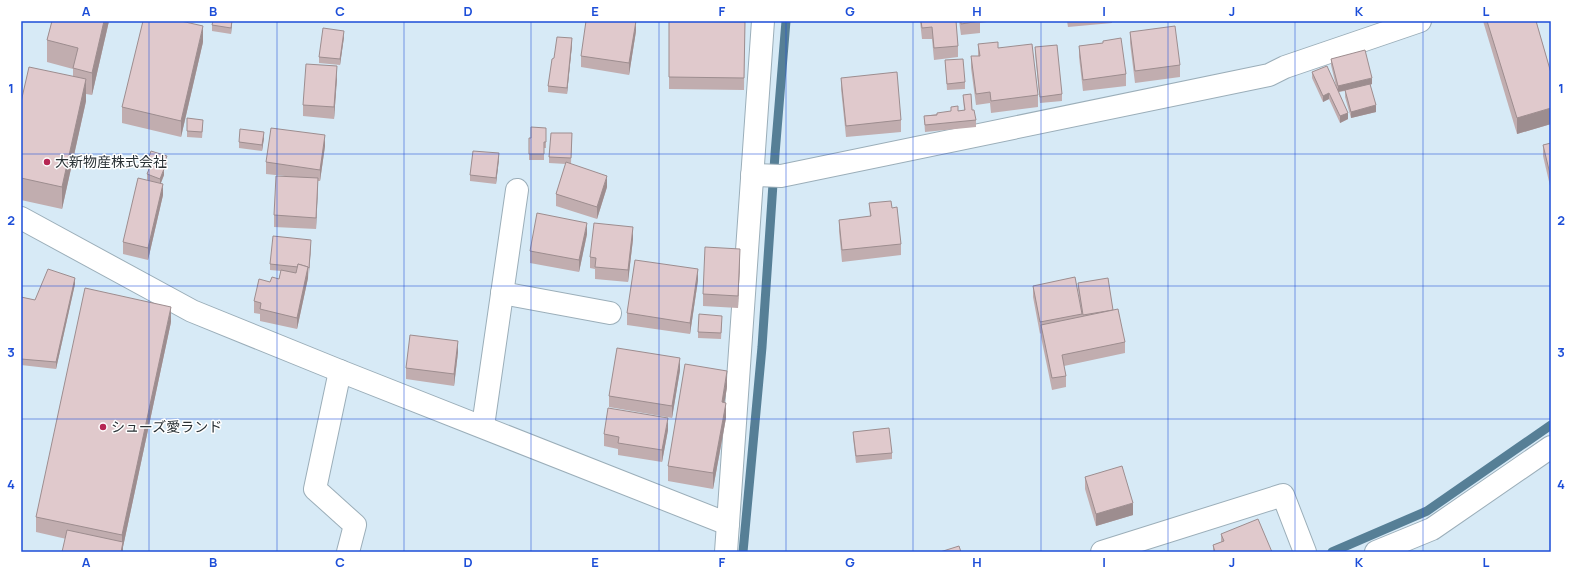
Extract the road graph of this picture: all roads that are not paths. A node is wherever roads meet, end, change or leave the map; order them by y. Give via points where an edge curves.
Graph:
1 (763, 21) edge
2 (1420, 21) edge
3 (767, 176) junction
4 (517, 190) dead end
5 (21, 218) edge
6 (502, 293) junction
7 (610, 313) dead end
8 (340, 371) junction
9 (483, 426) junction
10 (1551, 447) edge
11 (728, 524) junction
12 (348, 552) edge
13 (726, 552) edge
14 (1102, 552) edge
15 (1305, 552) edge
16 (1376, 552) edge

1 - 3 street
2 - 3 street via 1285,67 1269,75
3 - 11 street
4 - 6 street
5 - 8 street via 192,311
6 - 7 street
6 - 9 street
8 - 9 street
8 - 12 street via 315,489 355,525
9 - 11 street
10 - 16 street via 1432,529
11 - 13 street
14 - 15 street via 1283,495

